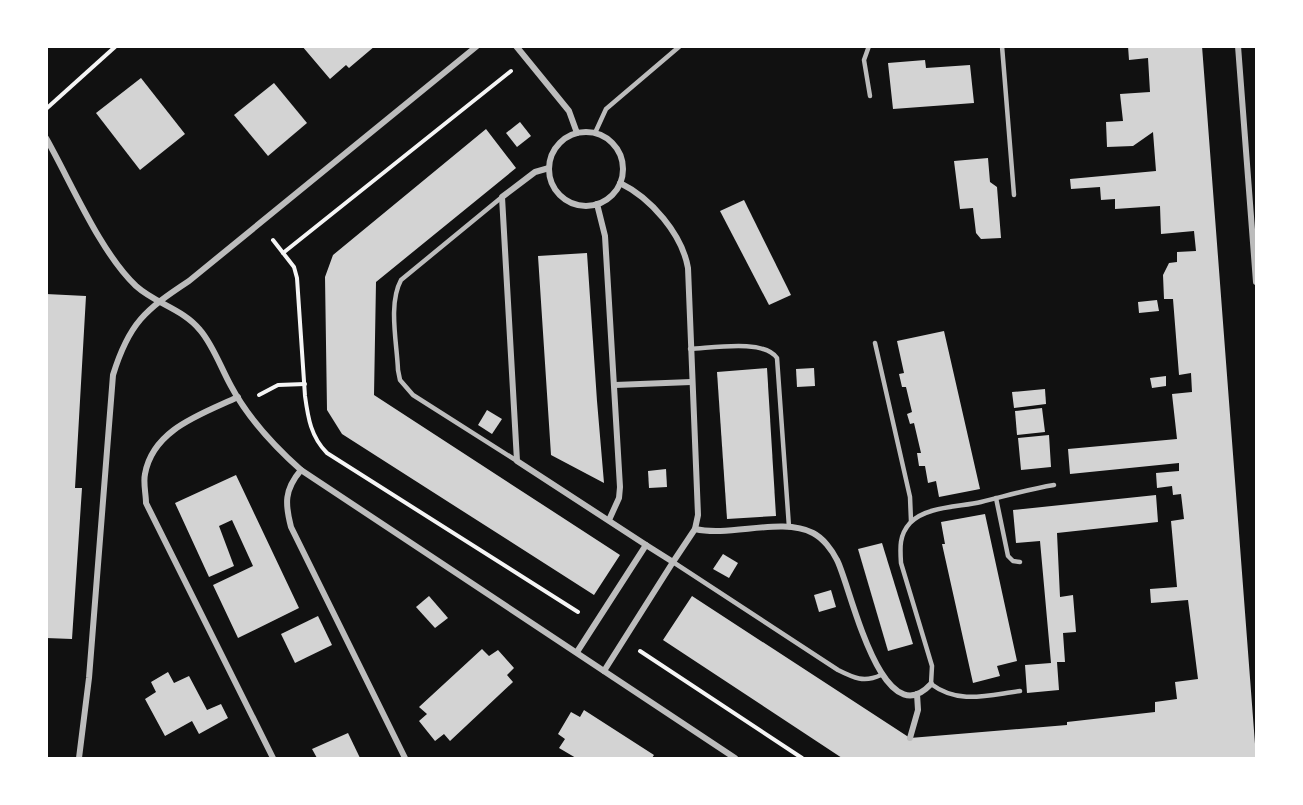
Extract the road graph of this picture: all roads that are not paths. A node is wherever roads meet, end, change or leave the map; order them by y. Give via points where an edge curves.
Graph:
1 (477, 46) edge
2 (516, 46) edge
3 (680, 46) edge
4 (869, 46) edge
5 (1002, 46) edge
6 (1238, 46) edge
7 (870, 96) dead end
8 (577, 133) junction
9 (595, 133) junction
10 (46, 138) edge
11 (549, 168) junction
12 (620, 183) junction
13 (1014, 195) dead end
14 (502, 197) junction
15 (597, 204) junction
16 (1257, 282) edge
17 (158, 302) junction
18 (875, 343) dead end
19 (690, 349) junction
20 (691, 382) junction
21 (615, 385) junction
22 (238, 397) junction
23 (517, 461) junction
24 (301, 470) junction
25 (1054, 485) dead end
26 (996, 498) junction
27 (609, 520) junction
28 (911, 521) junction
29 (789, 527) junction
30 (695, 529) junction
31 (646, 544) junction
32 (673, 562) junction
33 (1020, 562) dead end
34 (577, 652) junction
35 (604, 671) junction
36 (881, 675) junction
37 (931, 684) junction
38 (1020, 691) dead end
39 (917, 694) junction
40 (910, 738) dead end
41 (79, 759) edge
42 (273, 759) edge
43 (405, 759) edge
44 (735, 759) edge

1 - 17 street via 189,281
2 - 8 street via 569,111
3 - 9 lane via 606,109
4 - 7 lane via 864,60
5 - 13 lane
6 - 16 street
8 - 9 street
8 - 11 street via 557,146
9 - 12 street via 605,137 619,152
10 - 17 street via 118,264 136,286
11 - 14 street via 535,172
11 - 15 street via 550,180 564,199 585,206
12 - 15 street via 607,199
12 - 19 street via 639,194 670,228 685,253
14 - 23 street
14 - 23 lane via 401,280 395,304 398,370 400,380 413,395
15 - 21 street via 605,236
17 - 22 street via 186,316 201,330
17 - 41 street via 135,323 112,375 89,678
18 - 28 lane via 910,497
19 - 20 street
19 - 29 lane via 761,346 777,358
20 - 21 street
20 - 30 street via 698,503
21 - 27 street via 620,487
22 - 24 street via 276,448
22 - 42 street via 186,422 156,446 145,475 146,502
23 - 27 street
24 - 34 street
24 - 43 street via 286,492 291,527
25 - 26 lane via 1013,491
26 - 28 lane via 932,512
26 - 33 lane via 1008,556
27 - 31 street
28 - 37 lane via 903,533 901,562 930,660
29 - 30 street via 727,532
29 - 36 street via 815,534 837,558 871,657
30 - 32 street
31 - 32 street
31 - 34 street
32 - 35 street
32 - 36 lane via 838,670 863,680
34 - 35 street
35 - 44 street
36 - 39 street via 900,691
37 - 38 lane via 947,694 970,698
37 - 39 street
39 - 40 street via 918,710

